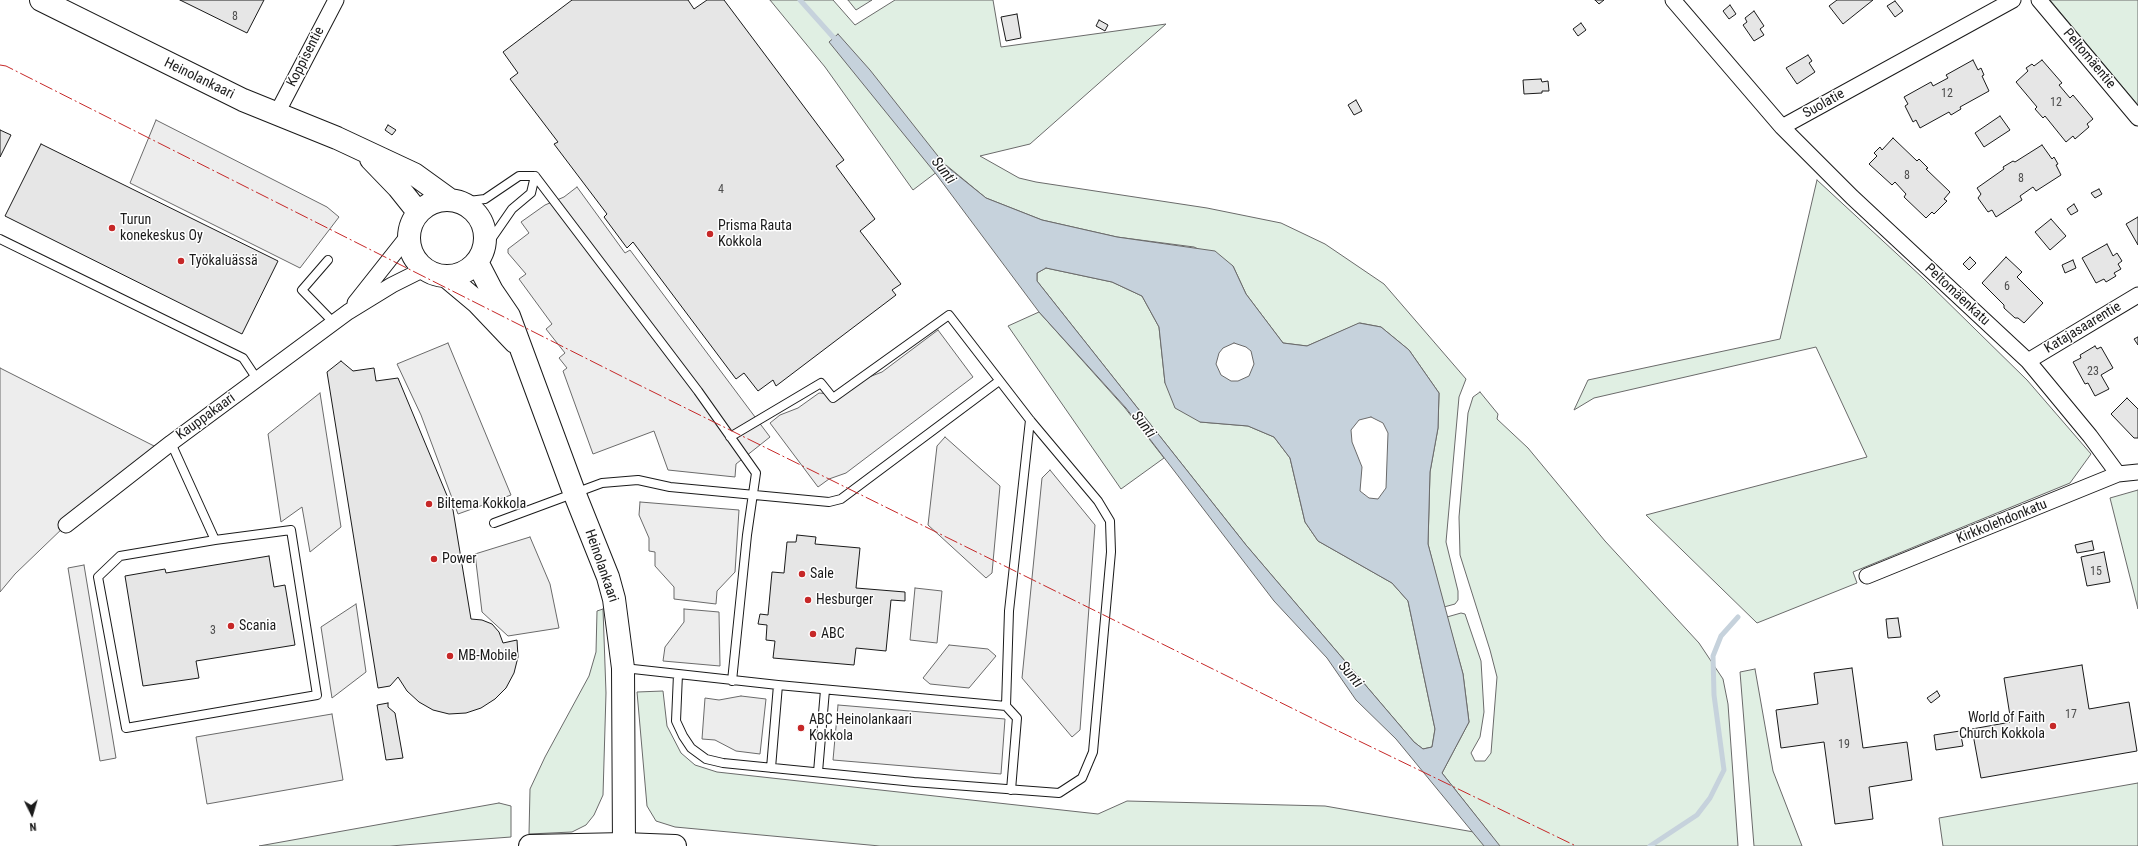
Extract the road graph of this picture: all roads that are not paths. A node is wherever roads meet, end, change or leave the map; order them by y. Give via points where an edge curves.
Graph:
1 (41, 0) edge
2 (336, 0) edge
3 (1673, 0) edge
4 (2013, 0) edge
5 (2039, 0) edge
6 (276, 115) junction
7 (2138, 118) edge
8 (1782, 127) junction
9 (360, 148) junction
10 (535, 176) junction
11 (456, 201) junction
12 (418, 212) junction
13 (408, 236) junction
14 (0, 238) edge
15 (480, 256) junction
16 (328, 260) dead end
17 (424, 269) junction
18 (446, 276) junction
19 (2138, 295) edge
20 (348, 312) junction
21 (334, 323) junction
22 (519, 345) junction
23 (2028, 361) junction
24 (257, 379) junction
25 (999, 381) junction
26 (1030, 420) junction
27 (730, 437) junction
28 (171, 443) junction
29 (2138, 472) edge
30 (2118, 474) junction
31 (574, 492) junction
32 (754, 495) junction
33 (494, 523) dead end
34 (66, 525) dead end
35 (215, 540) junction
36 (1867, 576) dead end
37 (623, 668) junction
38 (678, 674) junction
39 (732, 681) junction
40 (778, 685) junction
41 (825, 690) junction
42 (1006, 706) junction
43 (770, 768) junction
44 (818, 772) junction
45 (1011, 790) junction
46 (624, 845) edge
47 (530, 846) edge
48 (675, 846) edge

1 - 6 main road, Heinolankaari
2 - 6 street, Koppisentie
3 - 8 street
4 - 8 street, Suolatie
5 - 7 street, Peltomäentie
6 - 9 main road, Heinolankaari
8 - 23 street, Peltomäenkatu via 1852,197
9 - 11 main road, Heinolankaari via 414,174
9 - 12 main road, Heinolankaari
10 - 11 lane via 519,176 485,199
10 - 15 lane via 531,193 512,209
10 - 27 lane
11 - 12 main road via 439,200
11 - 15 main road via 471,208 484,228 485,240
12 - 13 main road
13 - 17 main road via 410,250
13 - 20 street, Kauppakaari
14 - 24 lane via 244,358
15 - 18 main road via 463,272
15 - 22 main road, Heinolankaari via 492,291 509,316
16 - 21 lane via 302,290
17 - 18 main road
17 - 20 street, Kauppakaari
18 - 22 main road, Heinolankaari via 477,302
19 - 23 street, Katajasaarentie
20 - 21 street, Kauppakaari
21 - 24 street, Kauppakaari
22 - 31 main road, Heinolankaari
23 - 30 street, Peltomäenkatu
24 - 28 street, Kauppakaari
25 - 26 lane
25 - 27 lane via 949,315 833,398 821,383
25 - 32 lane via 841,499 829,502
26 - 42 lane via 1009,611
26 - 45 lane via 1108,516 1111,552 1093,752 1082,778 1059,793
27 - 32 lane via 756,473
28 - 34 street, Kauppakaari
28 - 35 lane
29 - 30 street, Kirkkolehdonkatu
30 - 36 street, Kirkkolehdonkatu
31 - 32 lane via 602,483 638,480 670,487
31 - 33 lane
31 - 37 main road, Heinolankaari via 608,577 619,626
32 - 39 lane via 746,534
35 - 35 lane via 120,556 98,577 126,728 317,695 291,530
37 - 38 lane
37 - 46 main road, Heinolankaari
38 - 39 lane
38 - 43 lane via 676,721 691,748 706,759
39 - 40 lane
40 - 41 lane
40 - 43 lane
41 - 42 lane
41 - 44 lane
42 - 45 lane via 1017,718
43 - 44 lane
44 - 45 lane
46 - 47 main road
46 - 48 main road

